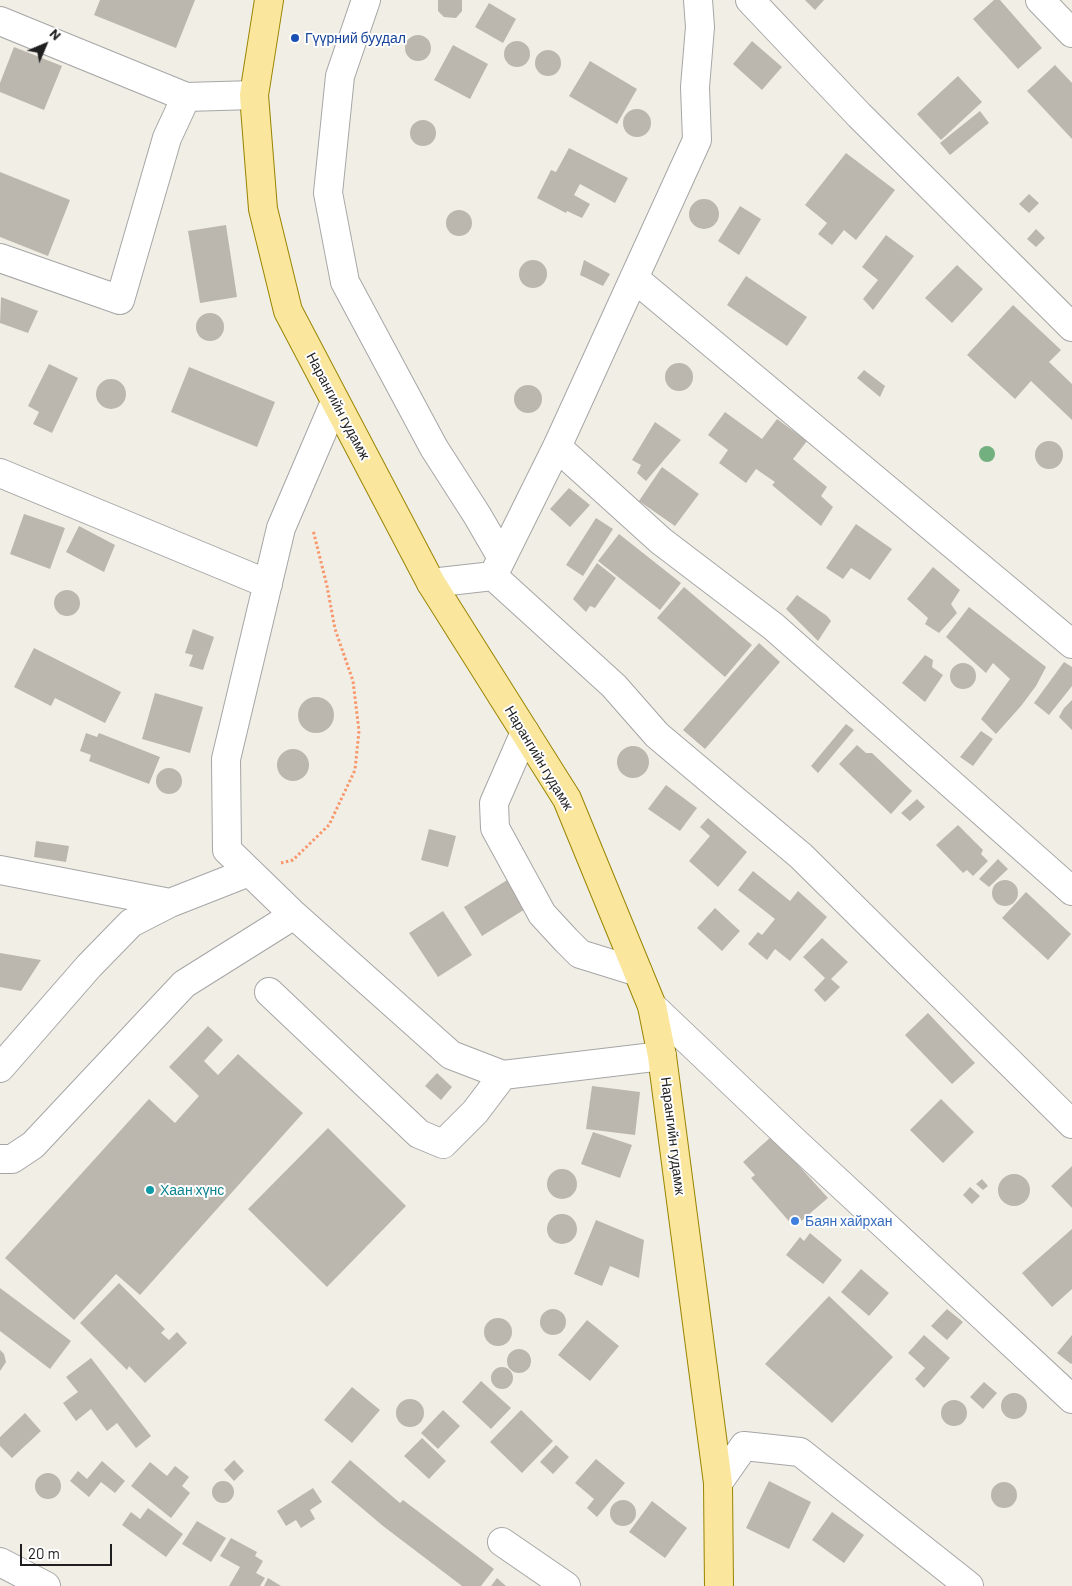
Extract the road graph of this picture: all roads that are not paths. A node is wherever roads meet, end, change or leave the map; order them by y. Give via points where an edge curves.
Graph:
1 (269, 0) edge
2 (366, 0) edge
3 (698, 0) edge
4 (750, 0) edge
5 (1040, 0) edge
6 (0, 21) edge
7 (1072, 33) edge
8 (254, 95) junction
9 (186, 97) junction
10 (0, 258) edge
11 (634, 278) junction
12 (1072, 327) edge
13 (335, 402) junction
14 (557, 448) junction
15 (0, 473) edge
16 (497, 567) junction
17 (431, 583) junction
18 (268, 584) junction
19 (1072, 644) edge
20 (525, 732) junction
21 (0, 870) edge
22 (249, 872) junction
23 (1072, 892) edge
24 (170, 903) junction
25 (294, 915) junction
26 (638, 972) junction
27 (268, 992) dead end
28 (652, 1006) junction
29 (662, 1056) junction
30 (0, 1068) edge
31 (503, 1075) junction
32 (1072, 1124) edge
33 (0, 1159) edge
34 (1072, 1399) edge
35 (718, 1484) junction
36 (502, 1542) dead end
37 (0, 1562) edge
38 (46, 1586) edge
39 (566, 1586) edge
40 (719, 1586) edge
41 (969, 1586) edge

1 - 8 main road, Нарангийн гудамж
2 - 16 street via 340,76 328,193 345,282 434,448 477,515
3 - 11 street via 697,140
4 - 12 street via 859,115
5 - 7 street
6 - 9 street
8 - 9 street
8 - 13 main road, Нарангийн гудамж via 263,208 288,311
9 - 10 street via 167,138 120,300
11 - 14 street
11 - 19 street
13 - 17 main road, Нарангийн гудамж
13 - 18 street via 281,528
14 - 16 street
14 - 23 street via 661,541 774,627
15 - 18 street
16 - 17 street
16 - 32 street via 614,686 657,735 801,856
17 - 20 main road, Нарангийн гудамж
18 - 22 street via 226,759 227,850
20 - 26 main road, Нарангийн гудамж via 567,800
20 - 26 street via 494,803 495,828 542,914 566,940 580,954
21 - 24 street
22 - 24 street
22 - 25 street
24 - 30 street via 131,922
25 - 31 street via 452,1055
25 - 33 street via 184,984 33,1144 12,1159
26 - 28 main road, Нарангийн гудамж
27 - 31 street via 419,1134 443,1144 475,1112
28 - 29 main road, Нарангийн гудамж
28 - 34 street
29 - 31 street
29 - 35 main road, Нарангийн гудамж
35 - 40 main road, Нарангийн гудамж
35 - 41 street via 744,1446 800,1452
36 - 39 street
37 - 38 street

